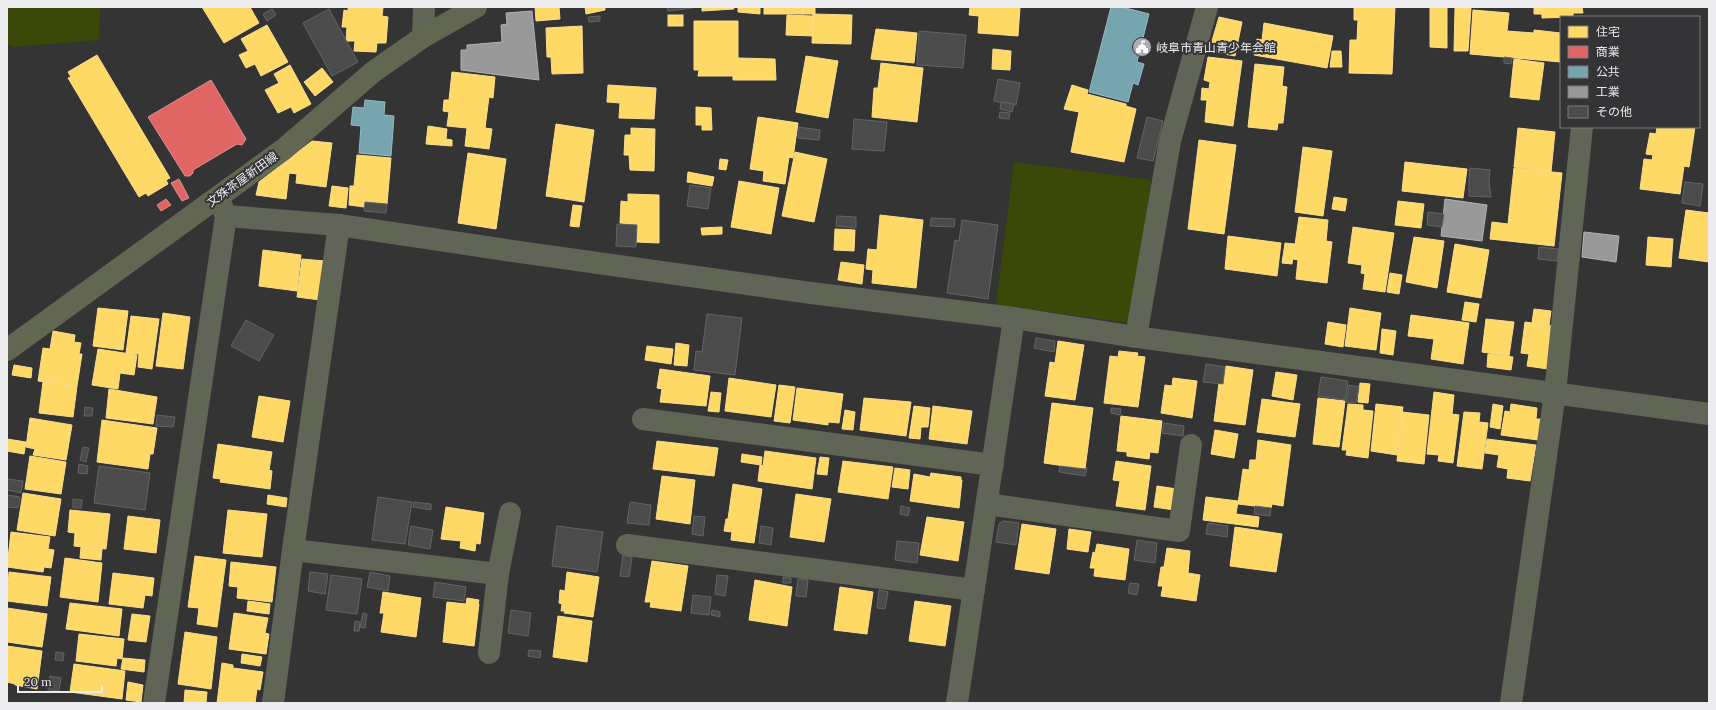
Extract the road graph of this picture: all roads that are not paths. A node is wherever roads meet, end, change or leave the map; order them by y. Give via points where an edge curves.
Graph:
1 (424, 7) edge
2 (476, 7) edge
3 (1207, 7) edge
4 (423, 37) junction
5 (1582, 128) edge
6 (222, 206) junction
7 (339, 225) junction
8 (1014, 318) junction
9 (1136, 337) junction
10 (7, 350) edge
11 (1555, 393) junction
12 (1709, 414) edge
13 (643, 419) dead end
14 (1191, 445) dead end
15 (993, 465) junction
16 (987, 504) junction
17 (510, 513) dead end
18 (627, 545) dead end
19 (293, 550) junction
20 (498, 574) junction
21 (974, 590) junction
22 (489, 653) dead end
23 (154, 703) edge
24 (273, 703) edge
25 (957, 703) edge
26 (1511, 703) edge

1 - 4 street
2 - 4 main road, 文殊茶屋新田線
3 - 9 street via 1170,141
4 - 6 main road, 文殊茶屋新田線 via 374,72
5 - 11 street
6 - 7 street
6 - 10 main road, 文殊茶屋新田線
6 - 23 street
7 - 8 street via 811,293
7 - 19 street
8 - 9 street
8 - 15 street
9 - 11 street
11 - 12 street
11 - 26 street
13 - 15 street
14 - 16 street via 1179,531
15 - 16 street
16 - 21 street
17 - 20 street
18 - 21 street
19 - 20 street
19 - 24 street
20 - 22 street
21 - 25 street

